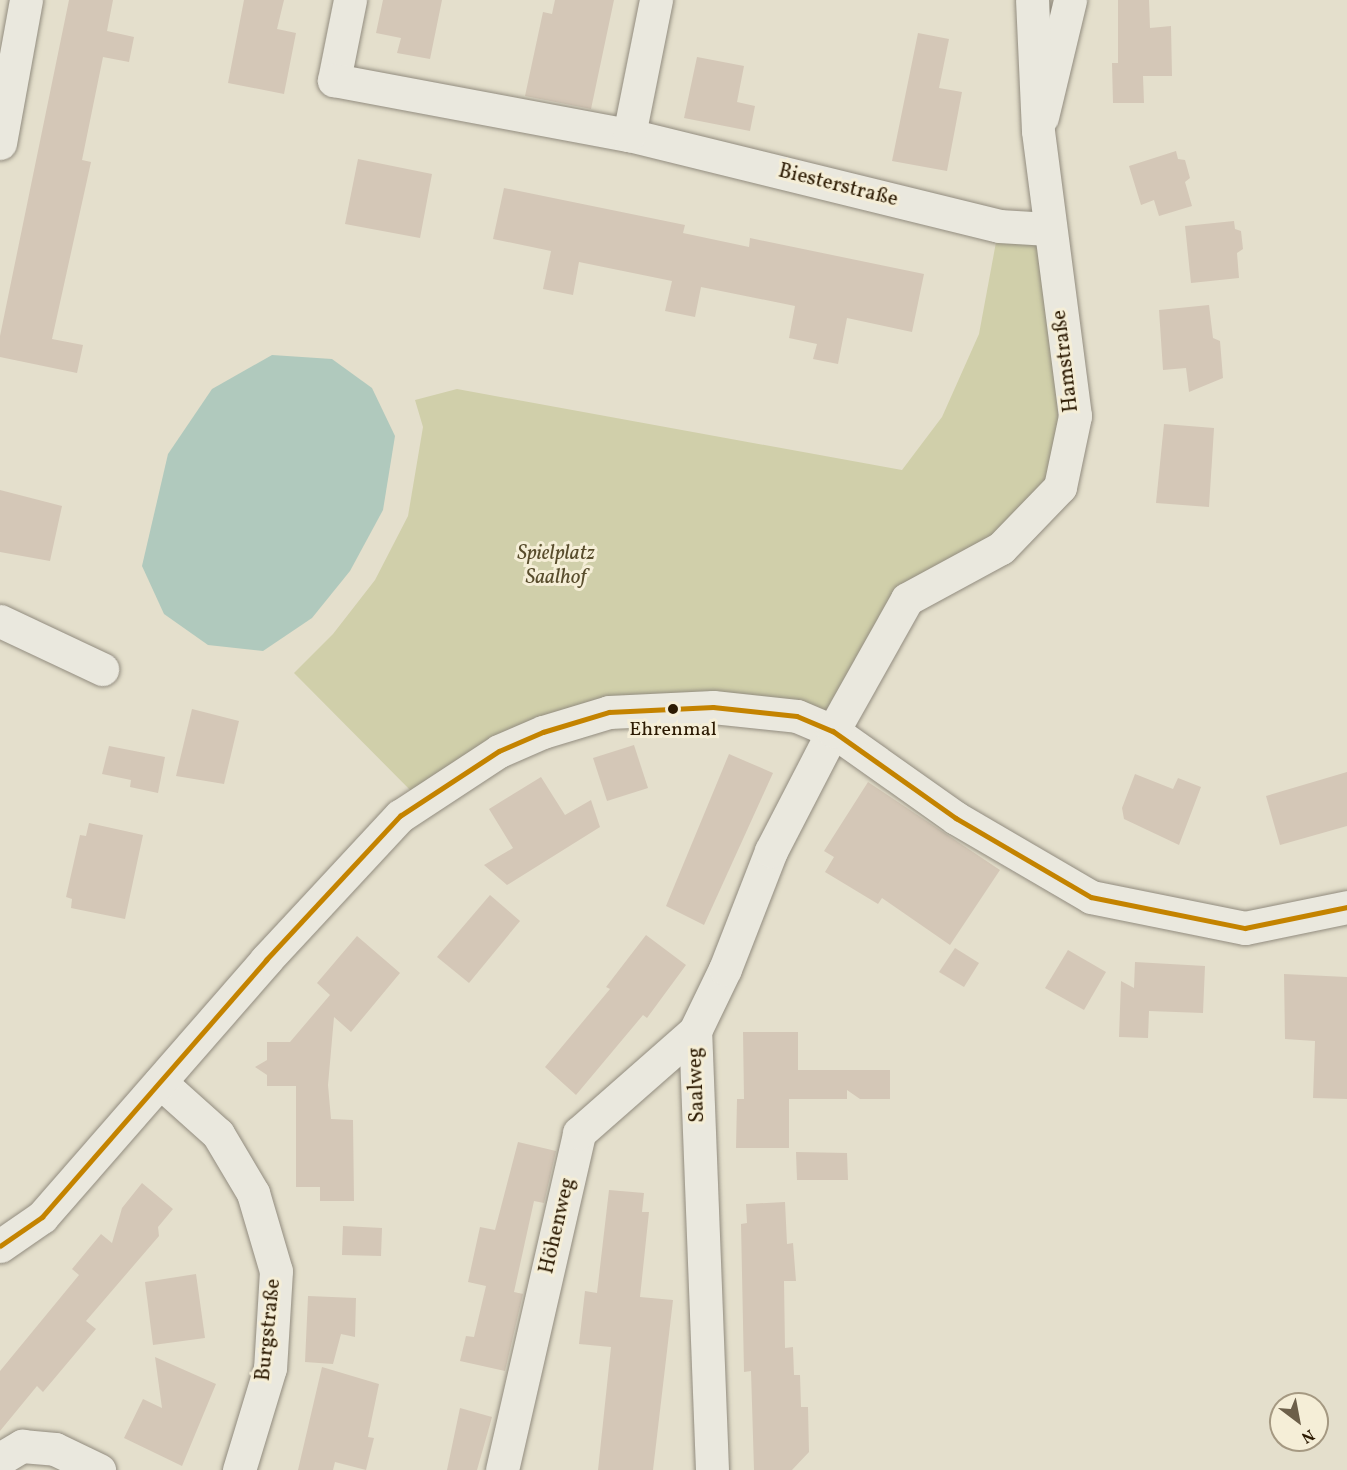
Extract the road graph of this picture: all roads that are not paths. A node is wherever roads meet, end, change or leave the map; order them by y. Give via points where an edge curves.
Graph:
1 (26, 0) edge
2 (350, 0) edge
3 (656, 0) edge
4 (1032, 0) edge
5 (1070, 0) edge
6 (1038, 131) junction
7 (629, 135) junction
8 (0, 143) edge
9 (1049, 229) junction
10 (0, 621) edge
11 (102, 669) dead end
12 (833, 731) junction
13 (1347, 907) edge
14 (695, 1031) junction
15 (160, 1082) junction
16 (0, 1246) edge
17 (0, 1459) edge
18 (99, 1470) edge
19 (239, 1470) edge
20 (502, 1470) edge
21 (712, 1470) edge

1 - 8 street
2 - 7 street, Biesterstraße via 334,80
3 - 7 street
4 - 6 street, Hamstraße
5 - 6 street
6 - 9 street, Hamstraße
7 - 9 street, Biesterstraße via 999,226
9 - 12 street, Hamstraße via 1075,416 1060,487 1001,548 907,598
10 - 11 street
12 - 13 street via 956,818 1091,897 1245,928
12 - 14 street, Saalweg via 771,851 725,969
12 - 15 street via 797,716 713,706 609,712 543,732 499,751 400,816 266,960
14 - 20 street, Höhenweg via 579,1133
14 - 21 street, Saalweg
15 - 16 street via 42,1217
15 - 19 street, Burgstraße via 218,1134 254,1193 276,1271 270,1368
17 - 18 street via 22,1446 56,1449

